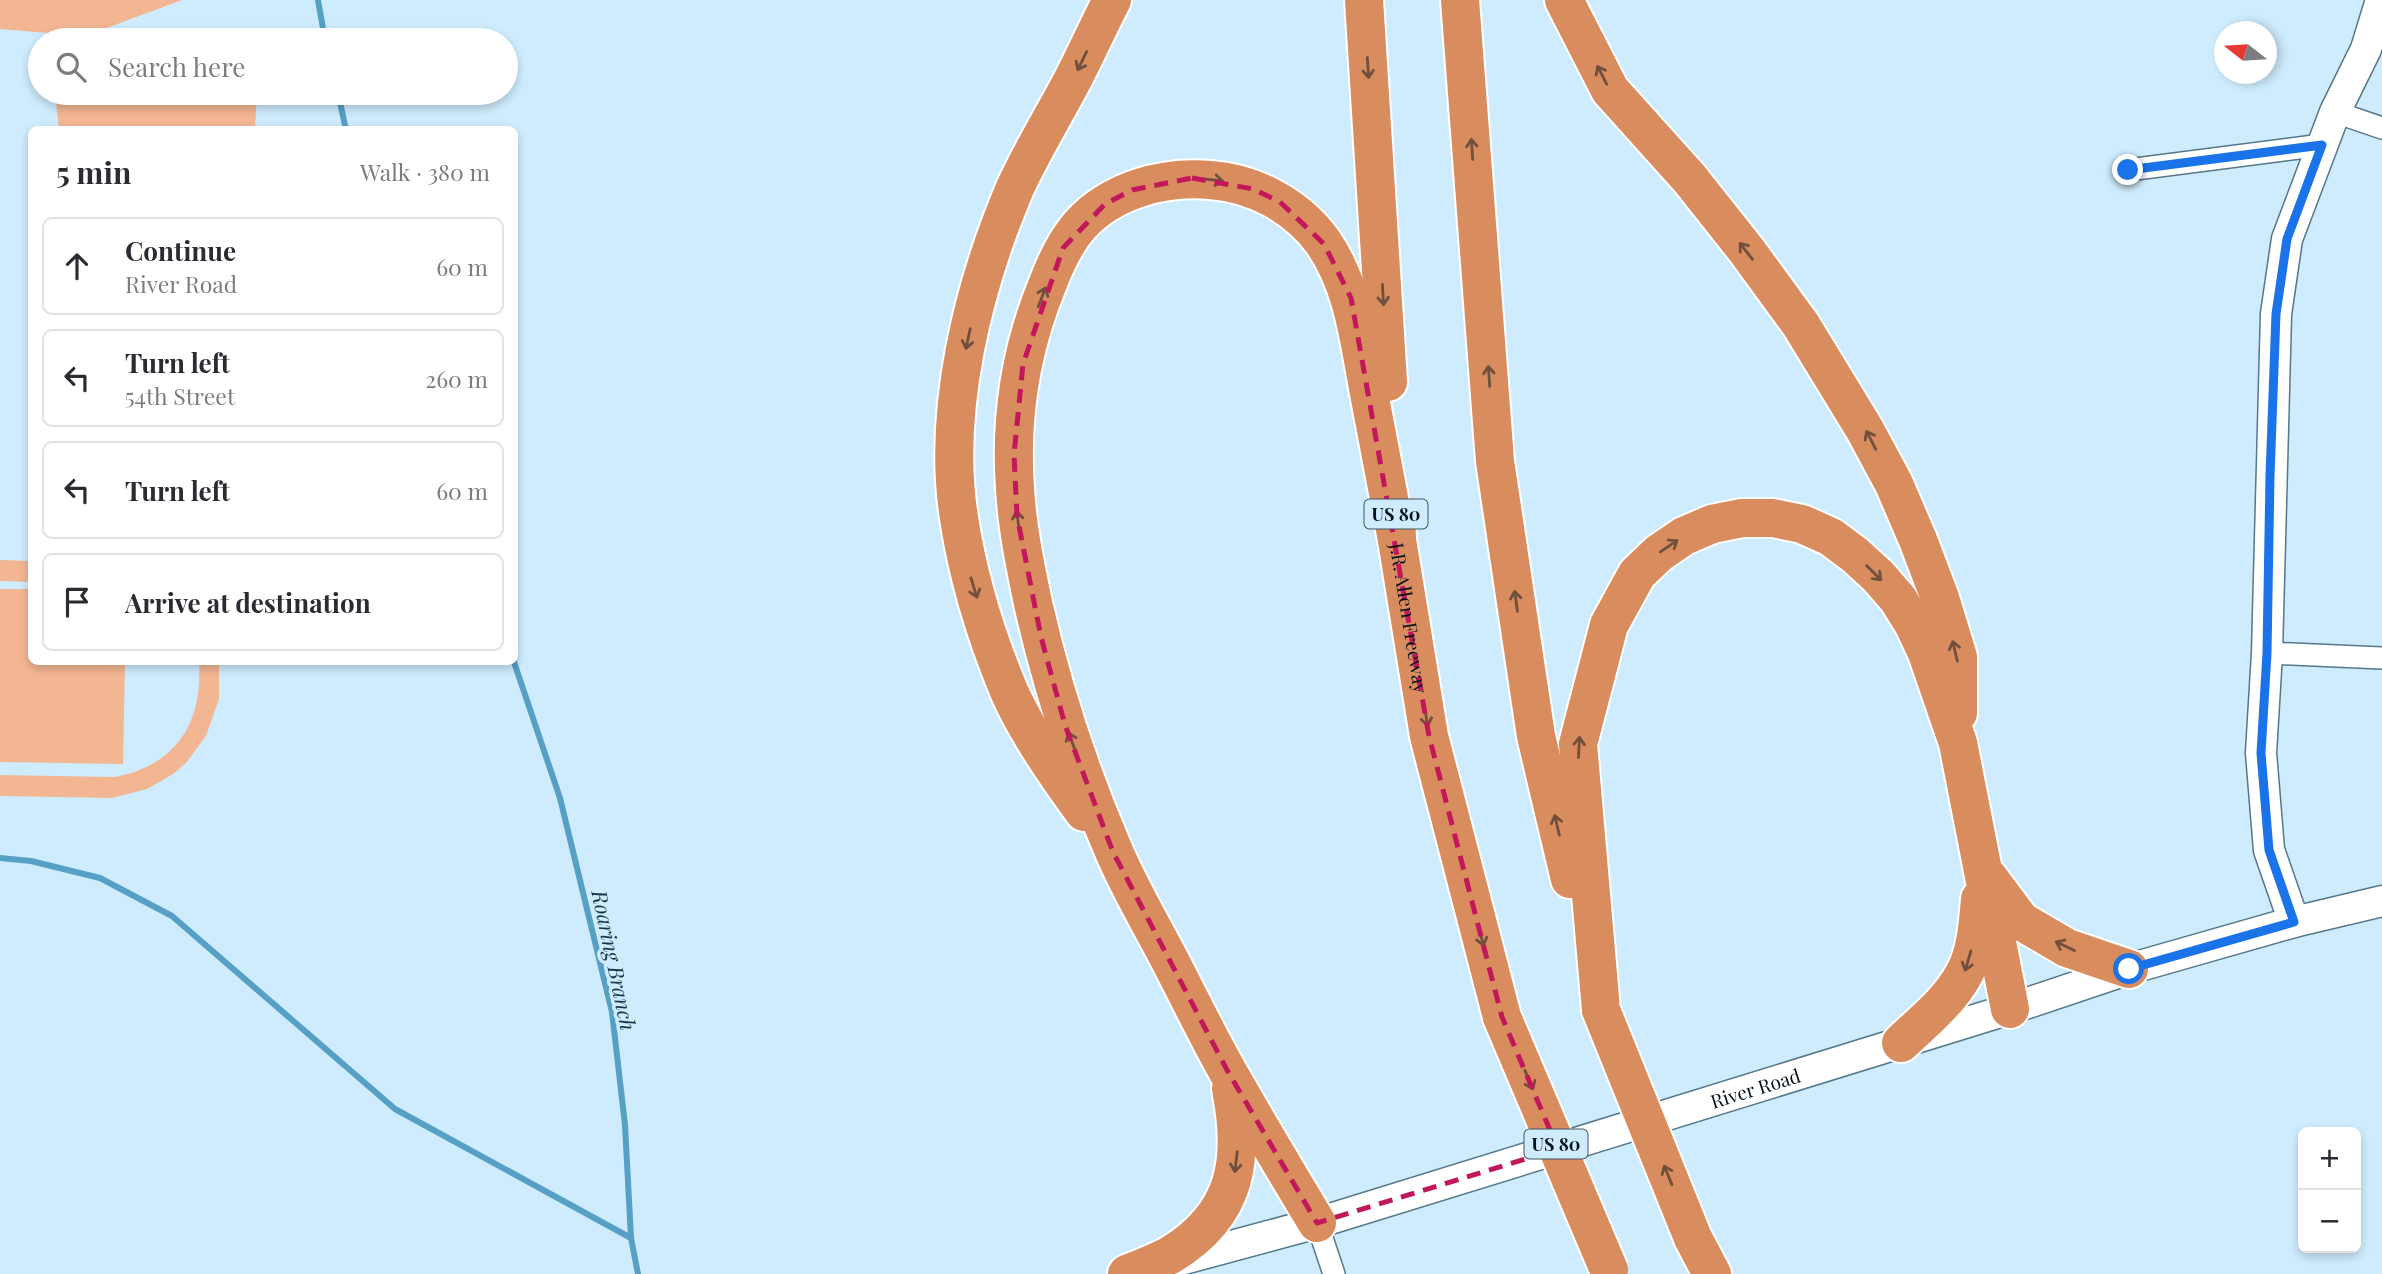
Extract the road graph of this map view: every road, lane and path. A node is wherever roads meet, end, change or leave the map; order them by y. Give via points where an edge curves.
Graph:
1 (1112, 0) edge
2 (1364, 0) edge
3 (1460, 0) edge
4 (1564, 0) edge
5 (2381, 0) edge
6 (2334, 112) junction
7 (2382, 128) edge
8 (2322, 145) junction
9 (2128, 170) dead end
10 (1397, 540) junction
11 (2267, 653) junction
12 (2382, 659) edge
13 (1958, 743) junction
14 (1114, 852) junction
15 (1982, 869) junction
16 (2382, 901) edge
17 (2294, 922) junction
18 (2129, 969) junction
19 (2010, 1009) junction
20 (1601, 1010) junction
21 (1900, 1043) junction
22 (1227, 1070) junction
23 (1317, 1223) junction
24 (1610, 1272) edge
25 (1128, 1274) edge
26 (1334, 1274) edge
27 (1712, 1274) edge

1 -> 14 highway via 1016,188 993,245 963,364 955,456 959,517 971,577 1010,693 1054,771
2 -> 10 highway, J.R. Allen Freeway / US 80
20 -> 3 highway via 1536,736 1495,461
13 -> 4 highway via 1958,657 1918,540 1866,430 1801,325 1747,251 1610,90
5 - 6 main road via 2366,49
6 - 7 street
6 - 8 main road
8 - 9 street
8 - 11 main road via 2287,239 2276,314
14 -> 10 highway via 1065,725 1041,636 1014,486 1018,394 1030,334 1063,248 1081,224 1132,190 1192,178 1252,189 1304,220 1324,244 1351,298
10 -> 24 highway, J.R. Allen Freeway / US 80, bridge via 1429,736 1502,1017
11 - 12 street
11 - 17 main road via 2261,753 2269,850
13 - 15 highway
20 -> 13 highway via 1578,744 1609,625 1637,575 1658,553 1712,524 1742,518 1802,524 1831,537 1898,599 1927,653
14 - 22 highway
18 -> 15 highway via 2067,948 2021,921
15 - 19 highway
15 -> 21 highway via 1977,930 1965,973 1945,1001
16 - 17 main road, River Road
17 - 18 main road, River Road
18 - 19 main road, River Road
19 - 21 main road, River Road
27 -> 20 highway, bridge via 1693,1238
21 - 23 main road, River Road
22 - 23 highway
22 -> 25 highway via 1238,1153 1224,1202 1196,1237
23 - 25 main road, River Road
23 - 26 street

